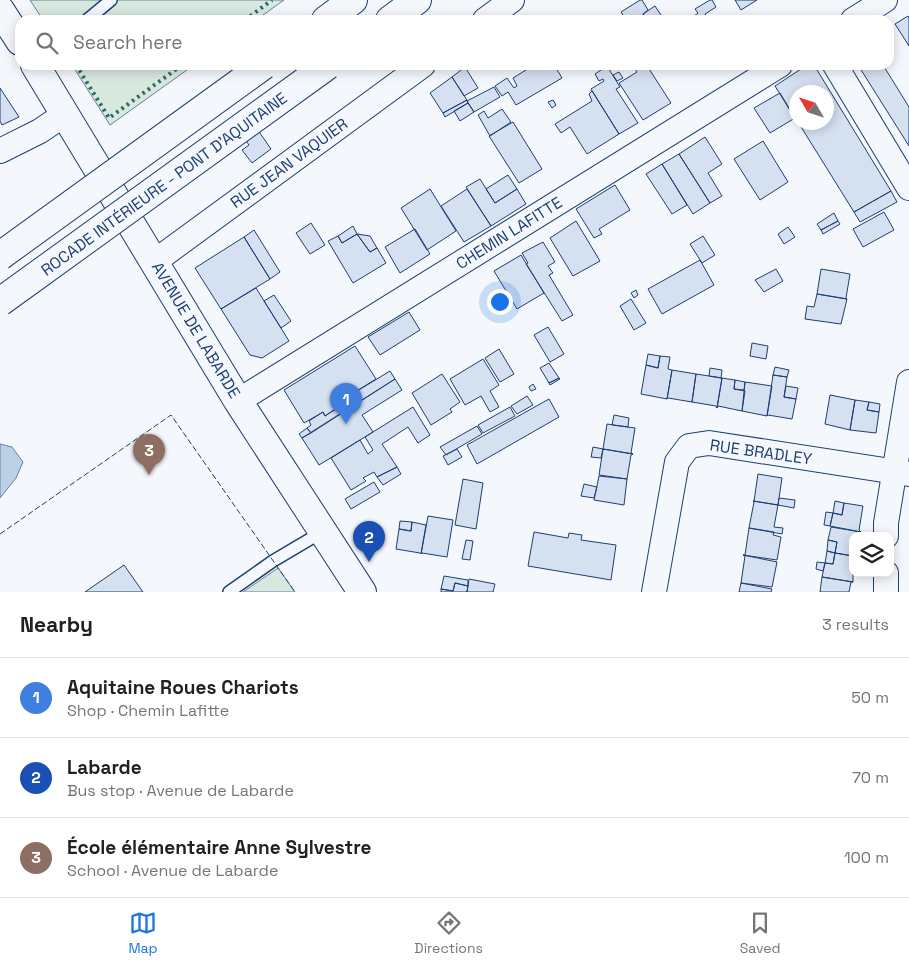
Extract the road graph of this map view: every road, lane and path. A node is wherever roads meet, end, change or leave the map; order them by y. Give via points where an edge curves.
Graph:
1 (111, 0) edge
2 (353, 0) edge
3 (417, 0) edge
4 (512, 0) edge
5 (885, 0) edge
6 (0, 10) edge
7 (93, 15) edge
8 (333, 15) edge
9 (397, 15) edge
10 (492, 15) edge
11 (861, 15) edge
12 (15, 33) edge
13 (38, 70) edge
14 (257, 70) edge
15 (321, 70) edge
16 (416, 70) edge
17 (772, 70) edge
18 (838, 70) edge
19 (65, 114) junction
20 (0, 151) edge
21 (909, 188) edge
22 (0, 256) edge
23 (154, 262) junction
24 (0, 302) edge
25 (909, 382) edge
26 (238, 401) junction
27 (902, 473) edge
28 (322, 532) junction
29 (886, 532) edge
30 (886, 577) edge
31 (229, 592) edge
32 (362, 592) edge
33 (654, 592) edge
34 (886, 592) edge

1 - 7 lane
2 - 8 main road
3 - 9 main road
4 - 10 street
5 - 11 street
6 - 12 main road
13 - 19 main road, AVENUE DE LABARDE
14 - 22 main road, bridge
15 - 24 main road, ROCADE INTÉRIEURE - PONT D'AQUITAINE, bridge
16 - 23 street, RUE JEAN VAQUIER
17 - 26 street, CHEMIN LAFITTE
18 - 21 street
19 - 20 street
19 - 23 main road, AVENUE DE LABARDE
23 - 26 main road, AVENUE DE LABARDE
25 - 27 street
26 - 28 main road, AVENUE DE LABARDE
27 - 29 street
27 - 33 street, RUE BRADLEY via 709,443 689,446 677,462
28 - 31 lane
28 - 32 main road, AVENUE DE LABARDE
30 - 34 street

